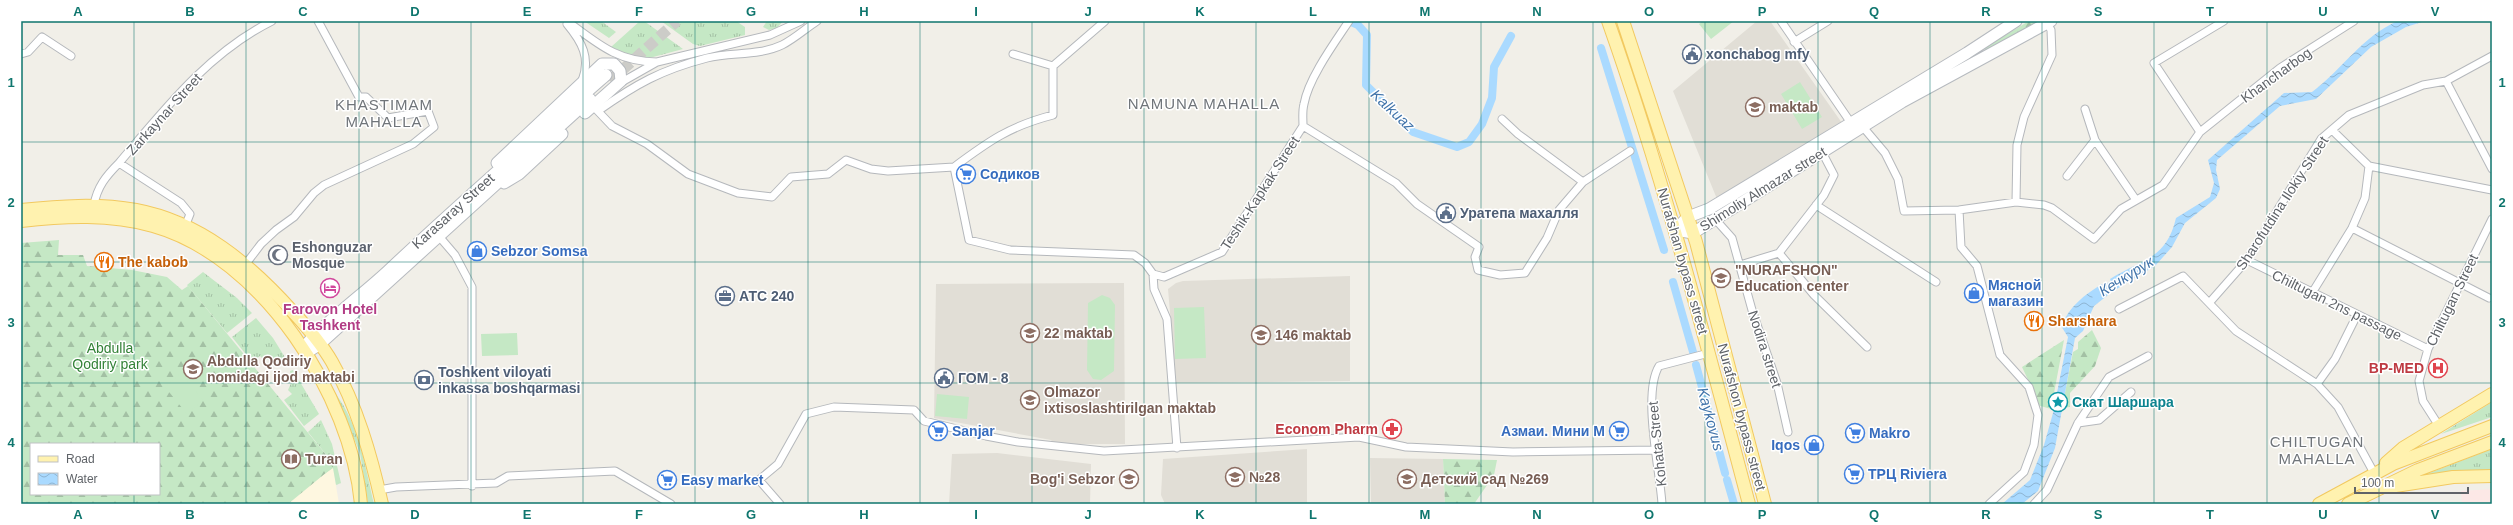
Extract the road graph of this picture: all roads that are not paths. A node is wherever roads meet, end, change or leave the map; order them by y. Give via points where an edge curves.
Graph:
1 (272, 21) edge
2 (318, 21) edge
3 (566, 21) edge
4 (790, 21) edge
5 (801, 21) edge
6 (817, 21) edge
7 (1105, 21) edge
8 (1608, 21) edge
9 (1623, 21) edge
10 (1781, 21) edge
11 (1828, 21) edge
12 (2016, 21) edge
13 (2224, 21) edge
14 (2354, 21) edge
15 (2049, 22) edge
16 (256, 24) edge
17 (1347, 24) edge
18 (785, 28) junction
19 (1794, 42) junction
20 (21, 54) edge
21 (1013, 54) dead end
22 (71, 56) dead end
23 (2492, 56) edge
24 (657, 62) junction
25 (1053, 66) junction
26 (612, 80) junction
27 (582, 82) junction
28 (2446, 82) junction
29 (1900, 98) junction
30 (595, 109) junction
31 (2085, 109) dead end
32 (1502, 119) dead end
33 (1851, 123) junction
34 (1303, 126) junction
35 (1863, 127) junction
36 (2332, 130) junction
37 (2200, 132) junction
38 (2095, 140) junction
39 (1630, 151) dead end
40 (1822, 152) junction
41 (119, 163) junction
42 (2369, 166) junction
43 (954, 167) junction
44 (2492, 168) edge
45 (2067, 176) dead end
46 (1766, 181) junction
47 (1582, 182) junction
48 (2492, 190) edge
49 (476, 196) junction
50 (2136, 200) junction
51 (2016, 202) junction
52 (94, 205) junction
53 (1816, 205) junction
54 (21, 210) edge
55 (1959, 210) junction
56 (1688, 217) junction
57 (1715, 219) junction
58 (2492, 219) edge
59 (21, 221) edge
60 (2352, 228) junction
61 (1675, 230) junction
62 (182, 231) junction
63 (1693, 232) junction
64 (436, 233) junction
65 (1779, 253) junction
66 (2247, 260) junction
67 (245, 265) junction
68 (1740, 266) junction
69 (1153, 274) junction
70 (1936, 282) dead end
71 (2460, 283) junction
72 (2312, 293) junction
73 (2489, 298) dead end
74 (2210, 302) junction
75 (2119, 309) dead end
76 (2357, 315) junction
77 (317, 340) junction
78 (1867, 347) dead end
79 (2428, 349) junction
80 (304, 351) junction
81 (1709, 352) junction
82 (2148, 356) dead end
83 (2317, 384) junction
84 (2131, 392) dead end
85 (2492, 394) edge
86 (2078, 423) junction
87 (2439, 426) junction
88 (2492, 426) edge
89 (1788, 432) dead end
90 (2452, 439) junction
91 (2492, 442) edge
92 (1177, 448) junction
93 (2403, 448) junction
94 (1657, 450) junction
95 (2374, 473) junction
96 (2492, 476) edge
97 (472, 486) junction
98 (378, 490) junction
99 (2372, 490) junction
100 (361, 504) edge
101 (382, 504) edge
102 (671, 504) edge
103 (780, 504) edge
104 (1662, 504) edge
105 (1749, 504) edge
106 (1765, 504) edge
107 (1989, 504) edge
108 (2034, 504) edge
109 (2320, 504) edge
110 (2348, 504) edge

1 - 16 street, Zarkaynar Street
2 - 67 street via 359,97 366,97 381,115 388,118 428,111 434,127 413,144 324,185 294,217 261,244
3 - 24 street via 616,55 636,61
3 - 27 street via 582,45 587,64
4 - 18 street
5 - 18 street
6 - 30 street via 781,46 708,58 655,75
7 - 25 street
8 - 61 main road, Nurafshan bypass street
9 - 56 main road, Nurafshan bypass street
10 - 19 street
11 - 19 street
12 - 29 main road, Shimoliy Almazar street
13 - 37 street via 2154,63
14 - 37 street, Khancharbog via 2280,68
15 - 29 main road, Shimoliy Almazar street
15 - 51 street via 2052,54 2024,117 2017,145
16 - 41 street, Zarkaynar Street via 194,78
17 - 34 street, Teshik-Kapkak Street via 1330,48 1311,86 1304,103
18 - 24 street via 770,35
19 - 33 street
20 - 22 street via 28,52 42,37
21 - 25 street
23 - 28 street, Sharofutdina Ilokiy Street
24 - 26 street
25 - 43 street via 1053,115 1016,126 995,137
26 - 27 main road via 622,77 620,69 614,64 607,63 602,64
26 - 30 main road
26 - 49 main road, Karasaray Street
27 - 49 main road via 502,157
28 - 36 street, Sharofutdina Ilokiy Street via 2423,85 2348,115
28 - 44 street
29 - 33 main road, Shimoliy Almazar street
29 - 35 main road, Shimoliy Almazar street
30 - 43 street via 612,126 646,144 688,174 738,193 762,198 772,197 791,177 828,174 846,160 888,171
30 - 49 main road via 518,174
31 - 38 street
32 - 47 street
33 - 46 main road, Shimoliy Almazar street
34 - 47 street via 1396,183 1417,204 1479,247 1475,257 1478,270 1500,275 1525,273 1547,238 1559,210
34 - 69 street, Teshik-Kapkak Street via 1222,252 1164,277
35 - 40 main road, Shimoliy Almazar street
35 - 55 street via 1885,153 1898,179 1903,210
36 - 42 street
36 - 66 street, Sharofutdina Ilokiy Street via 2321,139
37 - 50 street, Khancharbog via 2163,185
38 - 45 street
38 - 50 street
39 - 47 street
40 - 46 main road, Shimoliy Almazar street
40 - 53 street via 1834,179
41 - 52 street via 106,175 96,193
41 - 62 street, Zarkaynar Street via 181,203 190,214
42 - 48 street
42 - 60 street via 2365,198
43 - 69 street via 969,240 1010,250 1134,255 1145,263
46 - 56 main road, Shimoliy Almazar street
46 - 57 main road, Shimoliy Almazar street
49 - 64 main road, Karasaray Street
50 - 51 street, Khancharbog via 2117,212 2094,239 2052,208
51 - 55 street
52 - 54 main road
52 - 62 main road via 140,211
53 - 65 street
53 - 70 street
55 - 107 street via 1961,247 1977,266 2000,355 2029,387 2038,415 2034,445 2024,472
56 - 61 main road, Shimoliy Almazar street
56 - 63 main road, Nurafshon bypass street
57 - 63 main road, Shimoliy Almazar street
57 - 68 street, Nodira street via 1732,238
58 - 71 street, Chiltugan Street
59 - 62 main road via 101,217
60 - 71 street
60 - 72 street
61 - 63 main road, Shimoliy Almazar street
61 - 81 main road, Nurafshan bypass street
62 - 67 main road via 212,240
62 - 80 main road via 248,284 281,318
63 - 106 main road, Nurafshon bypass street
64 - 77 main road, Karasaray Street
64 - 97 street via 455,255 472,287
65 - 68 street
65 - 78 street via 1814,295
66 - 72 street, Chiltugаn 2ns passage
66 - 74 street, Sharofutdina Ilokiy Street
67 - 77 main road via 275,293
68 - 89 street, Nodira street via 1777,383
69 - 92 street via 1154,289 1168,319
71 - 73 street
71 - 79 street, Chiltugan Street
72 - 76 street, Chiltugаn 2ns passage
74 - 75 street via 2182,276
74 - 83 street via 2236,331
76 - 79 street, Chiltugаn 2ns passage
76 - 83 street via 2335,359
77 - 80 main road, Karasaray Street
77 - 98 main road via 334,366 352,404 365,439
79 - 87 street, Chiltugan Street via 2419,389 2423,402
80 - 100 main road via 342,429 354,464
81 - 94 street, Kohata Street via 1658,366 1653,375 1651,406
81 - 105 main road, Nurafshan bypass street
82 - 86 street via 2109,377
83 - 95 street via 2338,407
84 - 86 street via 2099,420
85 - 87 main road
86 - 108 street via 2047,490
87 - 93 main road
88 - 90 main road
90 - 93 main road
90 - 95 main road
91 - 99 main road via 2459,453
92 - 94 street via 1359,437 1406,446 1513,452
92 - 103 street via 1104,451 1018,442 924,421 914,410 834,407 819,409 806,414 778,464 759,480
93 - 95 main road
94 - 104 street, Kohata Street
95 - 109 main road
96 - 99 main road via 2433,479
97 - 98 street via 396,487
97 - 102 street via 496,483 508,476 614,472
98 - 101 main road
99 - 110 main road

